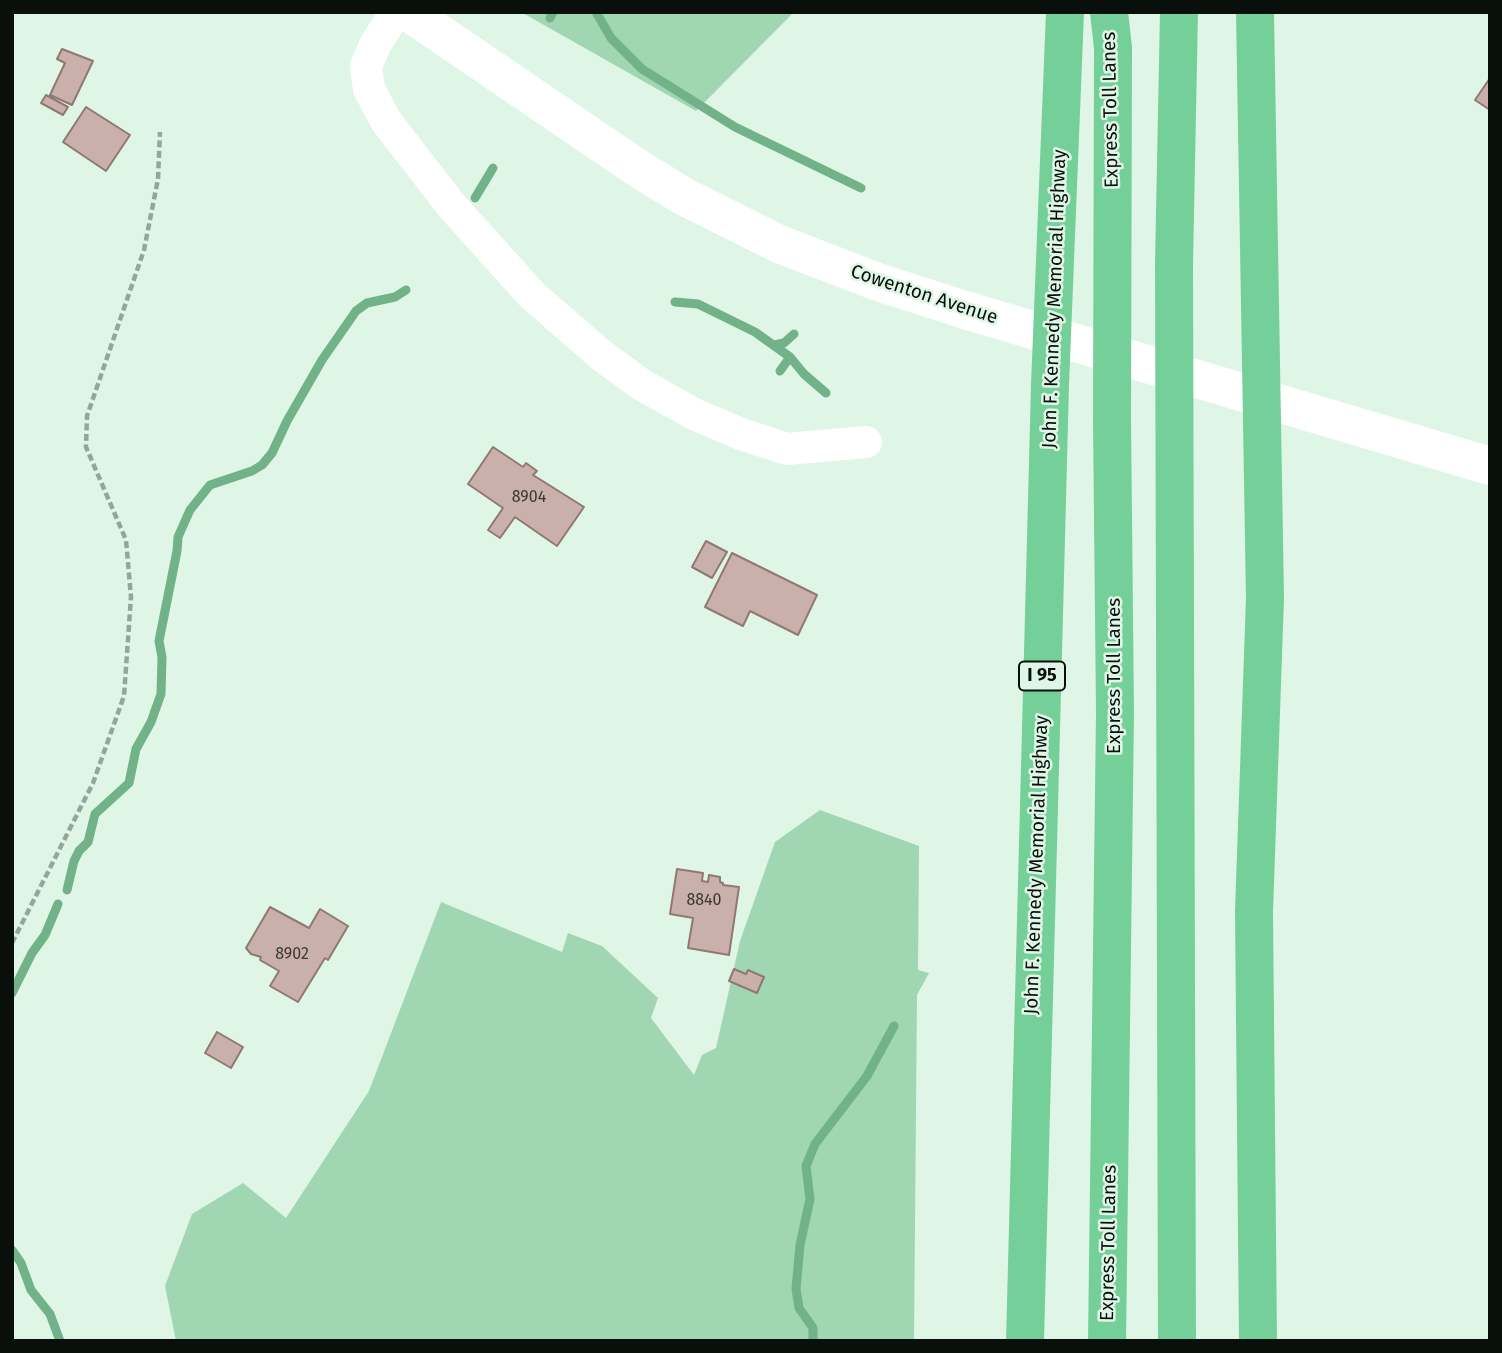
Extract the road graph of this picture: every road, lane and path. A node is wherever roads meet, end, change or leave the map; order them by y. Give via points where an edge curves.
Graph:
1 (396, 12) edge
2 (408, 12) edge
3 (1065, 12) edge
4 (1109, 12) edge
5 (1178, 12) edge
6 (1255, 12) edge
7 (160, 132) dead end
8 (866, 442) dead end
9 (1490, 466) edge
10 (12, 943) edge
11 (1025, 1341) edge
12 (1107, 1341) edge
13 (1177, 1341) edge
14 (1258, 1341) edge

1 - 8 street via 366,66 369,89 386,121 443,195 540,303 642,385 694,414 787,449
2 - 9 street, Cowenton Avenue via 635,167 779,244 965,310
3 - 11 highway, John F. Kennedy Memorial Highway / I 95 via 1050,385
4 - 12 highway, Express Toll Lanes via 1113,48 1115,753
5 - 13 highway via 1174,264
6 - 14 highway via 1265,598 1254,911
7 - 10 path via 158,179 144,250 87,416 86,447 126,540 131,597 124,696 93,783

